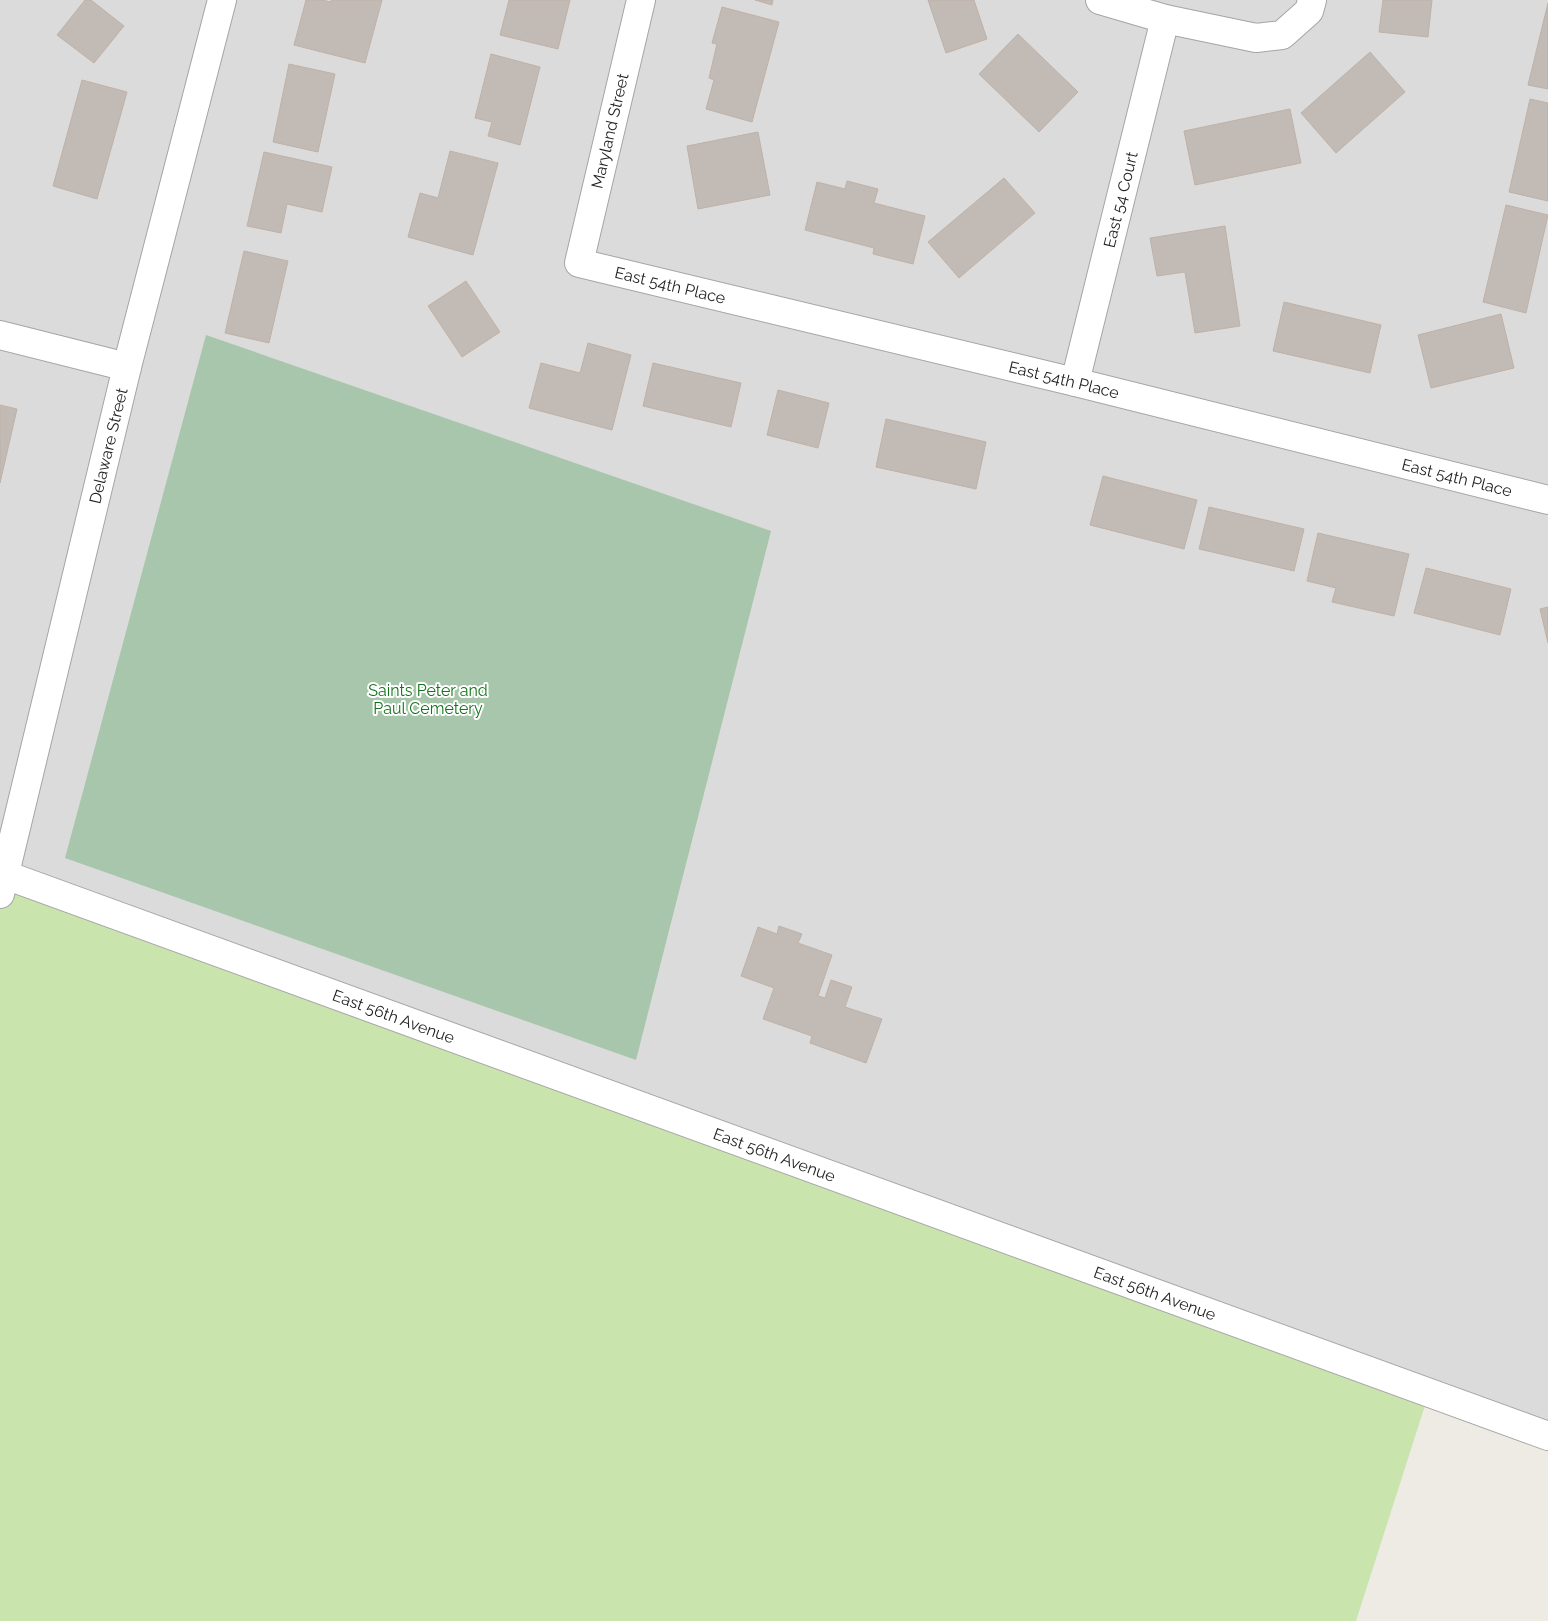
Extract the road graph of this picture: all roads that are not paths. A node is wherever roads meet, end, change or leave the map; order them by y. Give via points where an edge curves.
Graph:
1 (222, 0) edge
2 (640, 0) edge
3 (1100, 0) edge
4 (1312, 0) edge
5 (1165, 19) junction
6 (579, 263) joint
7 (0, 335) edge
8 (127, 367) junction
9 (1076, 382) junction
10 (1548, 500) edge
11 (2, 880) edge
12 (1548, 1436) edge

1 - 8 street, Delaware Street
2 - 6 street, Maryland Street
3 - 5 street
4 - 5 street via 1309,11 1282,35 1256,38
5 - 9 street, East 54 Court
6 - 9 street, East 54th Place
7 - 8 street
8 - 11 street, Delaware Street
9 - 10 street, East 54th Place
11 - 12 street, East 56th Avenue

